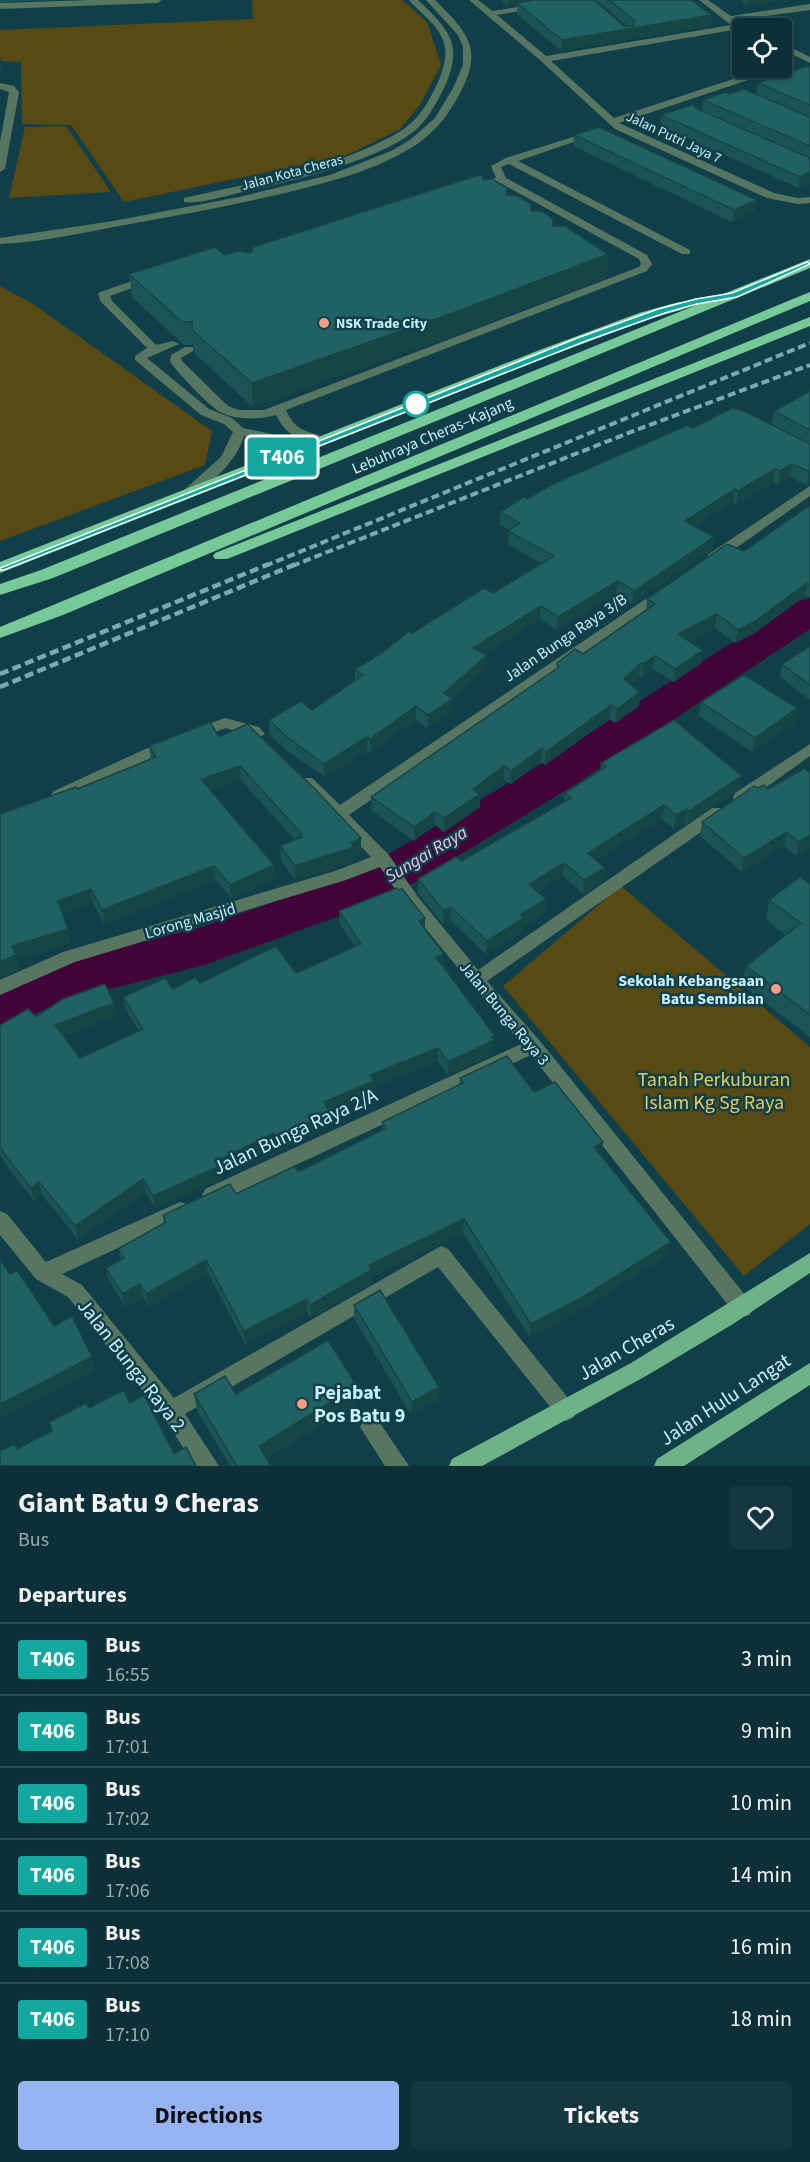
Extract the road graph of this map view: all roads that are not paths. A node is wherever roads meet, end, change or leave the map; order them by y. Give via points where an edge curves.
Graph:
1 (155, 0) edge
2 (413, 0) edge
3 (430, 0) edge
4 (473, 0) edge
5 (577, 0) edge
6 (703, 0) edge
7 (0, 6) edge
8 (810, 7) edge
9 (490, 14) junction
10 (728, 19) junction
11 (732, 21) edge
12 (732, 28) edge
13 (792, 51) edge
14 (544, 59) junction
15 (807, 59) edge
16 (792, 62) edge
17 (744, 78) edge
18 (722, 85) junction
19 (0, 86) edge
20 (733, 90) edge
21 (609, 128) junction
22 (2, 138) edge
23 (509, 160) junction
24 (0, 169) edge
25 (501, 180) junction
26 (459, 189) edge
27 (810, 200) edge
28 (594, 231) junction
29 (576, 238) edge
30 (0, 239) edge
31 (686, 252) dead end
32 (810, 263) edge
33 (164, 274) edge
34 (734, 295) junction
35 (810, 296) edge
36 (810, 321) edge
37 (173, 344) dead end
38 (154, 349) junction
39 (189, 349) edge
40 (279, 408) junction
41 (224, 409) junction
42 (228, 421) junction
43 (239, 431) junction
44 (325, 440) junction
45 (309, 446) junction
46 (810, 490) edge
47 (190, 492) junction
48 (702, 564) edge
49 (0, 568) edge
50 (673, 584) edge
51 (0, 590) edge
52 (57, 611) junction
53 (0, 633) edge
54 (271, 747) edge
55 (810, 750) edge
56 (297, 772) edge
57 (42, 802) edge
58 (340, 813) junction
59 (383, 859) junction
60 (476, 980) junction
61 (0, 988) edge
62 (534, 1046) junction
63 (0, 1220) edge
64 (810, 1262) edge
65 (43, 1273) junction
66 (743, 1308) junction
67 (810, 1373) edge
68 (171, 1411) junction
69 (566, 1411) junction
70 (372, 1427) dead end
71 (208, 1466) edge
72 (398, 1466) edge
73 (460, 1466) edge
74 (666, 1466) edge

1 - 7 street
2 - 30 street, Jalan Kota Cheras via 441,28 452,54 427,111 416,125 395,138 366,153 296,176 138,210 15,231
3 - 30 street, Jalan Kota Cheras via 465,40 468,68 444,114 411,143 343,173 274,192 143,219 17,240
4 - 9 street, Jalan Putri Jaya 7
5 - 9 street
6 - 10 street
8 - 10 street
9 - 14 street, Jalan Putri Jaya 7
10 - 11 street
12 - 14 street
13 - 15 street
14 - 21 street, Jalan Putri Jaya 7
15 - 16 street
17 - 18 street
18 - 20 street
18 - 21 street
19 - 22 street via 14,92
21 - 23 street
21 - 27 street, Jalan Putri Jaya 7 via 771,196
22 - 24 street
23 - 25 street via 496,166
23 - 31 street
25 - 26 street
25 - 28 street via 537,205
28 - 29 street
28 - 40 street via 643,257 647,264 643,269
32 - 34 highway, Lebuhraya Cheras–Kajang
33 - 38 street via 104,294 106,302
34 - 44 highway via 644,316
34 - 51 highway, Lebuhraya Cheras–Kajang
35 - 52 highway, Lebuhraya Cheras–Kajang
36 - 52 highway via 123,595
37 - 38 street
38 - 42 street via 138,358 205,412
39 - 41 street via 175,357 176,362
40 - 41 street via 266,414 238,414
40 - 44 street via 296,434
41 - 42 street
42 - 43 street
43 - 45 street
43 - 47 street via 231,455
44 - 45 highway
45 - 47 highway
46 - 48 street
47 - 49 highway
50 - 58 street, Jalan Bunga Raya 3/B
52 - 53 highway, Lebuhraya Cheras–Kajang
54 - 57 street via 254,731 225,723 148,752
55 - 60 street
56 - 58 street, Jalan Bunga Raya 3
58 - 59 street, Jalan Bunga Raya 3
59 - 60 street, Jalan Bunga Raya 3
59 - 61 street, Lorong Masjid via 340,876 90,950
60 - 62 street, Jalan Bunga Raya 3
62 - 65 street, Jalan Bunga Raya 2/A
62 - 66 street, Jalan Bunga Raya 3
63 - 65 street, Jalan Bunga Raya 2
64 - 66 main road, Jalan Cheras
65 - 68 street, Jalan Bunga Raya 2 via 75,1291
66 - 69 main road, Jalan Cheras
67 - 74 main road, Jalan Hulu Langat
68 - 69 street via 441,1255
68 - 71 street, Jalan Bunga Raya 2
69 - 73 main road, Jalan Cheras
70 - 72 street

